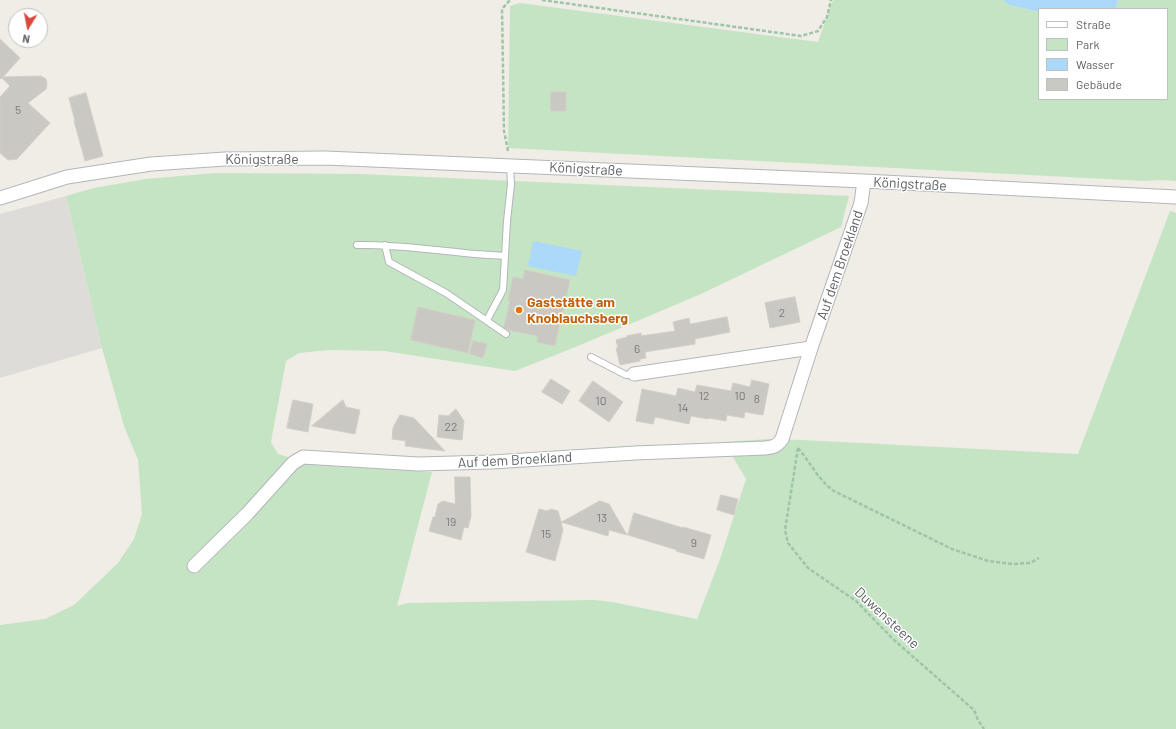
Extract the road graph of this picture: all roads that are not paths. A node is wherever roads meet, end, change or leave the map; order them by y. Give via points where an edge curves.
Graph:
1 (510, 166) junction
2 (864, 181) junction
3 (1176, 197) edge
4 (0, 198) edge
5 (357, 245) dead end
6 (385, 245) junction
7 (505, 256) junction
8 (487, 320) junction
9 (506, 334) dead end
10 (811, 348) junction
11 (591, 357) dead end
12 (634, 374) joint
13 (194, 566) dead end

1 - 2 street, Königstraße
1 - 4 street, Königstraße via 325,158 225,159 151,164 74,176
1 - 7 lane
2 - 3 street, Königstraße
2 - 10 street, Auf dem Broekland via 861,203
5 - 6 lane
6 - 7 lane
6 - 8 lane via 389,262 446,293
7 - 8 lane via 503,290
8 - 9 lane
10 - 12 street
10 - 13 street, Auf dem Broekland via 782,439 774,447 418,464 303,457 293,463 248,514
11 - 12 lane via 626,375

